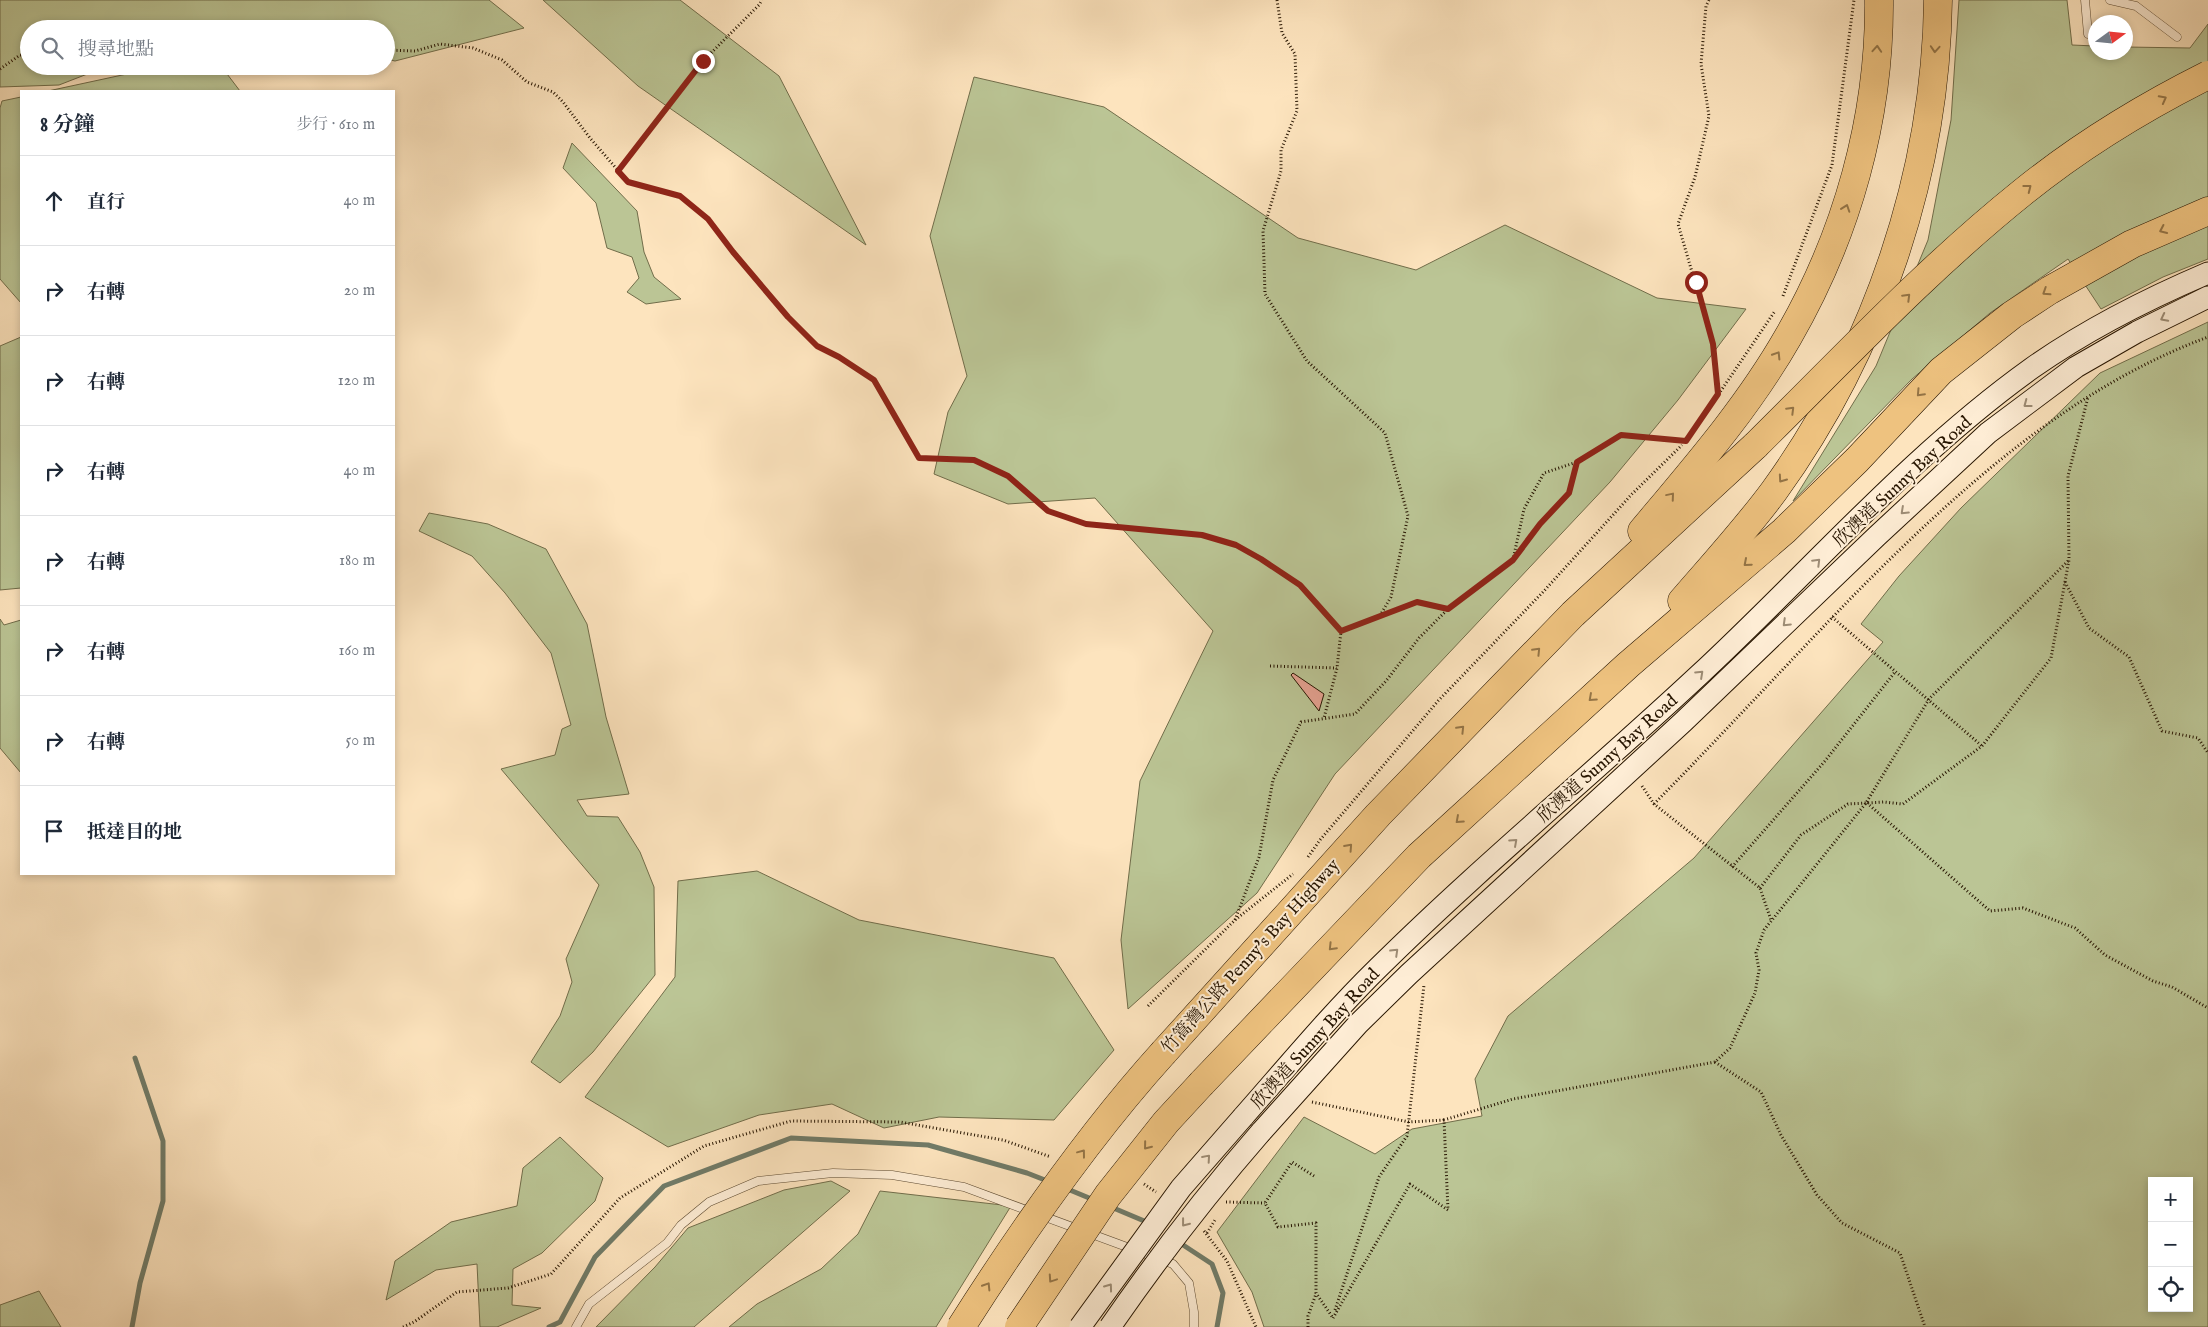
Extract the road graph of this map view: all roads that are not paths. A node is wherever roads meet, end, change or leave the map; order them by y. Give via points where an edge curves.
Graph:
1 (1879, 0) edge
2 (1938, 0) edge
3 (2085, 0) edge
4 (2110, 0) edge
5 (2088, 34) dead end
6 (2177, 37) dead end
7 (2208, 76) edge
8 (2208, 211) edge
9 (2208, 273) edge
10 (2208, 297) edge
11 (1573, 614) junction
12 (1628, 665) junction
13 (576, 1327) edge
14 (961, 1327) edge
15 (1019, 1327) edge
16 (1080, 1327) edge
17 (1110, 1327) edge
18 (1194, 1327) edge

11 -> 1 highway via 1722,433 1764,375 1806,306 1836,236 1857,172 1872,100
2 -> 12 highway via 1931,89 1918,162 1899,240 1867,328 1824,413 1774,491
3 - 5 lane
4 - 6 lane via 2136,6
11 -> 7 highway, bridge via 1756,445 1929,275 2023,192 2112,129
8 -> 12 highway via 2088,267 2012,315 1941,371 1784,532
16 -> 9 main road, 欣澳道 Sunny Bay Road, bridge via 1181,1188 1338,1008 1473,879 1700,674 1880,498 1954,429 2013,382 2066,346 2169,290
10 -> 17 main road, 欣澳道 Sunny Bay Road, bridge via 2076,367 1988,433 1683,722 1409,974 1358,1024 1229,1169
14 -> 11 highway, 竹篙灣公路 Penny's Bay Highway, bridge via 1020,1234 1133,1086 1378,815
12 -> 15 highway, bridge via 1419,856 1166,1122 1108,1195
13 - 18 lane via 589,1304 667,1243 681,1225 709,1202 758,1181 833,1173 892,1176 964,1187 1173,1264 1189,1283

